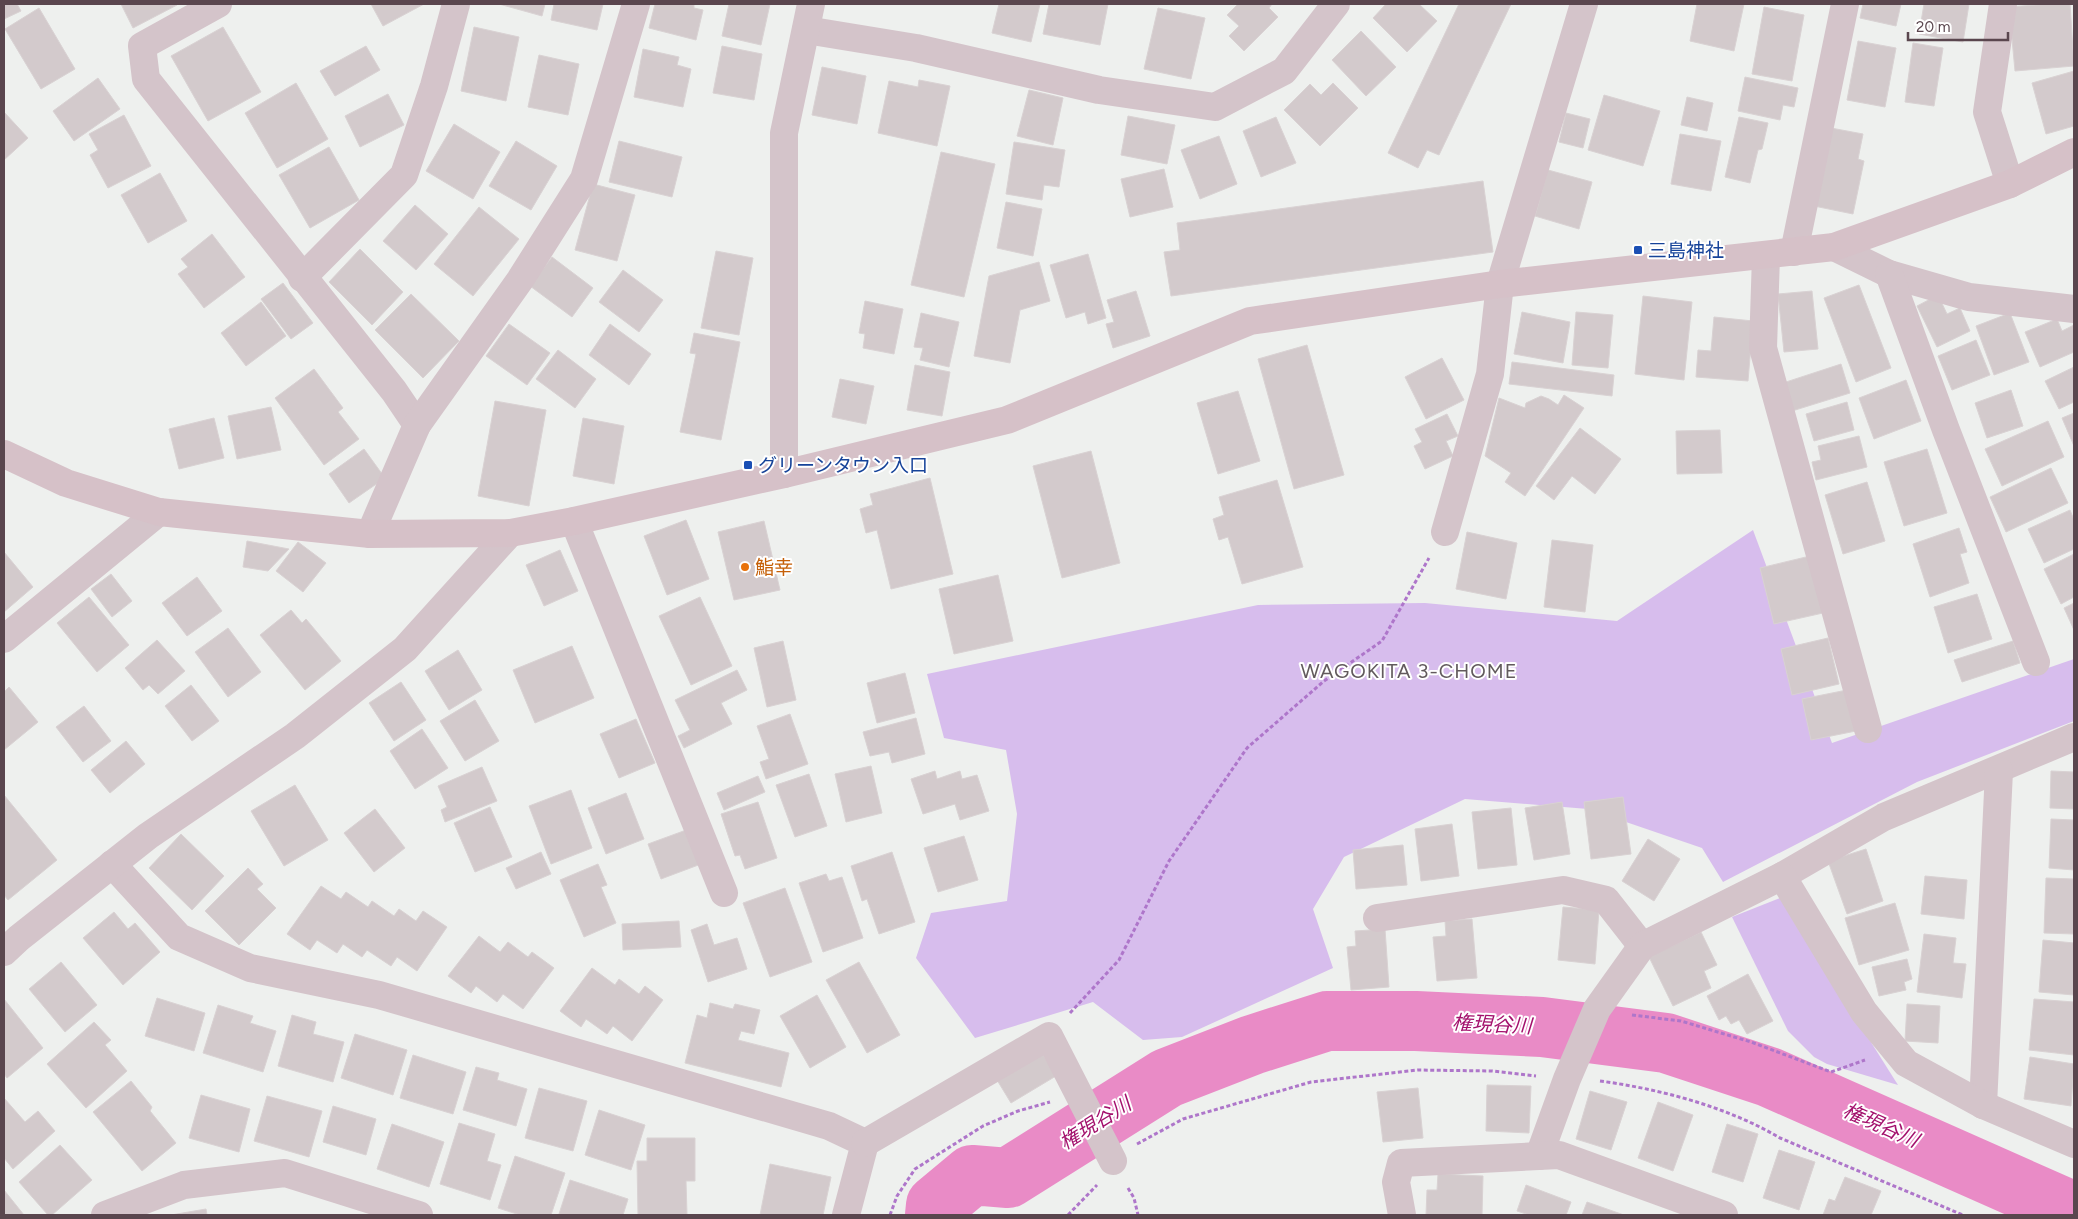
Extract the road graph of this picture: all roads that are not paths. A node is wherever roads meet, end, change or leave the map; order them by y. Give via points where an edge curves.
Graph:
1 (218, 4) edge
2 (456, 4) edge
3 (636, 4) edge
4 (811, 4) edge
5 (1336, 4) edge
6 (1584, 4) edge
7 (1845, 4) edge
8 (2002, 4) edge
9 (806, 30) junction
10 (2074, 152) edge
11 (2010, 184) junction
12 (1834, 247) junction
13 (1794, 252) junction
14 (1766, 256) junction
15 (1889, 274) junction
16 (302, 278) junction
17 (1500, 284) junction
18 (2074, 309) edge
19 (417, 425) junction
20 (4, 454) edge
21 (784, 474) junction
22 (159, 512) junction
23 (574, 521) junction
24 (1445, 532) road end
25 (510, 533) junction
26 (370, 534) junction
27 (4, 639) edge
28 (2036, 662) dead end
29 (1868, 729) dead end
30 (2074, 737) edge
31 (1999, 771) junction
32 (112, 864) junction
33 (1782, 876) junction
34 (724, 893) dead end
35 (1377, 918) dead end
36 (1642, 946) junction
37 (4, 952) edge
38 (1983, 1105) junction
39 (865, 1143) junction
40 (2074, 1144) edge
41 (1539, 1156) junction
42 (1113, 1161) road end
43 (105, 1215) edge
44 (419, 1215) edge
45 (846, 1215) edge
46 (1402, 1215) edge
47 (1724, 1215) edge

1 - 16 street via 142,46 146,78
2 - 16 street via 434,86 404,175
3 - 19 street via 584,179 520,280
4 - 9 street
5 - 9 street via 1284,71 1214,107 1099,90 916,48
6 - 17 street
7 - 13 street
8 - 11 street via 1987,112
9 - 21 street via 784,133
10 - 11 street
11 - 12 street
12 - 13 street
12 - 15 street
13 - 14 street
14 - 17 street
14 - 29 street via 1763,348
15 - 18 street via 1969,297
15 - 28 street
16 - 19 street via 394,391
17 - 21 street via 1250,321 1007,420
17 - 24 street via 1490,374
19 - 26 street
20 - 22 street via 66,483
21 - 23 street
22 - 26 street
22 - 27 street
23 - 25 street
23 - 34 street
25 - 26 street
25 - 32 street via 405,649 295,736
30 - 31 street
31 - 33 street via 1884,817
31 - 38 street
32 - 37 street
32 - 39 street via 179,937 250,968 379,995 829,1126
33 - 36 street
33 - 38 street via 1864,1012 1906,1063
35 - 36 street via 1563,890 1606,900
36 - 41 street via 1597,1009 1567,1078
38 - 40 street
39 - 42 street via 1049,1036
39 - 45 street
41 - 46 street via 1401,1163 1396,1182
41 - 47 street via 1559,1155
43 - 44 street via 184,1185 285,1173

